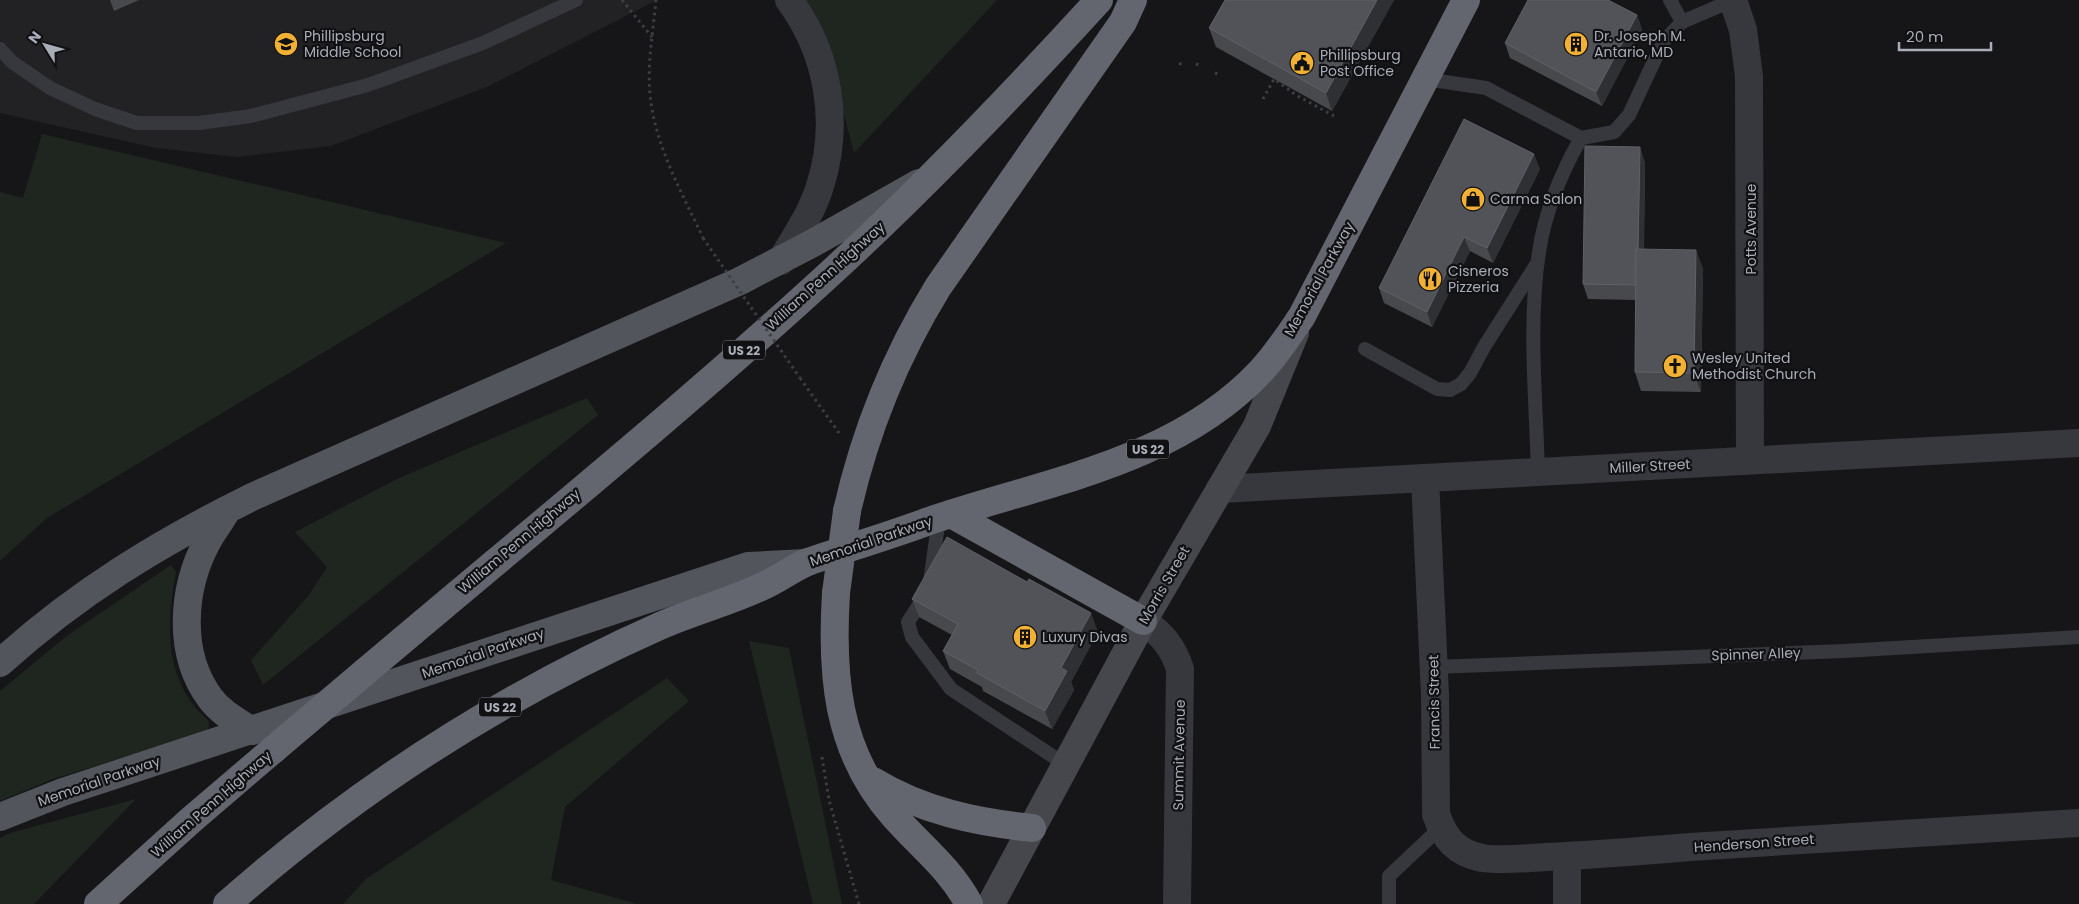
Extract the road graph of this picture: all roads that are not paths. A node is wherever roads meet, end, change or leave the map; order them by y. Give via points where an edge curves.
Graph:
1 (576, 0) edge
2 (789, 0) edge
3 (1100, 0) edge
4 (1133, 0) edge
5 (1466, 0) edge
6 (1670, 0) edge
7 (1733, 0) edge
8 (1682, 22) junction
9 (0, 48) edge
10 (1425, 79) junction
11 (1581, 138) junction
12 (936, 173) junction
13 (781, 261) junction
14 (1538, 262) junction
15 (1302, 316) junction
16 (1364, 349) dead end
17 (2079, 443) edge
18 (1750, 460) junction
19 (1538, 472) junction
20 (1425, 478) junction
21 (1220, 490) junction
22 (228, 508) junction
23 (945, 516) junction
24 (805, 563) junction
25 (1144, 620) junction
26 (2079, 637) edge
27 (0, 663) edge
28 (1434, 667) junction
29 (252, 731) junction
30 (1066, 765) junction
31 (867, 778) junction
32 (0, 817) edge
33 (2079, 823) edge
34 (1032, 828) junction
35 (1440, 828) junction
36 (1567, 856) junction
37 (98, 904) edge
38 (227, 904) edge
39 (969, 904) edge
40 (991, 904) edge
41 (1177, 904) edge
42 (1389, 904) edge
43 (1567, 904) edge

1 - 9 lane via 483,43 368,85 251,116 199,123 138,123 95,109 50,88 12,62
2 - 13 street via 818,54 827,85 831,121 830,144 820,187
3 - 12 highway, US 22
4 - 31 highway, bridge via 1123,22 938,287 904,347 874,415 847,511 836,593 834,654 837,691 847,730
5 - 10 highway, Memorial Parkway / US 22
6 - 8 lane
7 - 8 lane
7 - 18 street, Potts Avenue via 1743,30 1749,76
8 - 11 lane via 1663,42 1629,115 1614,132
10 - 11 lane via 1486,88
10 - 15 highway, Memorial Parkway / US 22
11 - 14 lane via 1550,204
12 - 13 main road
12 - 37 highway, William Penn Highway / US 22, bridge via 712,378 184,825
13 - 22 main road via 694,303
14 - 16 lane via 1470,373 1462,384 1450,390 1437,389
14 - 19 lane via 1535,299
15 - 21 street, Morris Street via 1266,409
15 - 23 highway, Memorial Parkway / US 22 via 1276,354 1242,390 1180,432 1110,465
17 - 18 street, Miller Street
18 - 19 street, Miller Street
19 - 20 street, Miller Street
20 - 21 street, Miller Street
20 - 28 street, Francis Street
21 - 25 street, Morris Street
22 - 27 main road via 111,576 46,622
22 - 29 main road via 207,542 194,575 187,632 194,668 211,699 222,711
23 - 24 highway, Memorial Parkway / US 22
23 - 25 highway
23 - 30 lane via 929,589 908,622 912,637 951,689
24 - 29 main road, Memorial Parkway via 748,566
24 - 38 highway, US 22 via 762,587 626,641 492,712 360,797
25 - 30 street, Morris Street
25 - 41 street, Summit Avenue via 1165,639 1180,669
26 - 28 lane, Spinner Alley via 1844,651
28 - 35 street, Francis Street via 1434,791
29 - 32 main road, Memorial Parkway via 63,792
30 - 34 street, Morris Street
31 - 34 highway via 911,802 963,818
31 - 39 highway via 893,815 956,882
33 - 36 street, Henderson Street
34 - 40 street, Morris Street
35 - 36 street, Henderson Street via 1448,841 1481,858
35 - 42 lane via 1389,876
36 - 43 street

